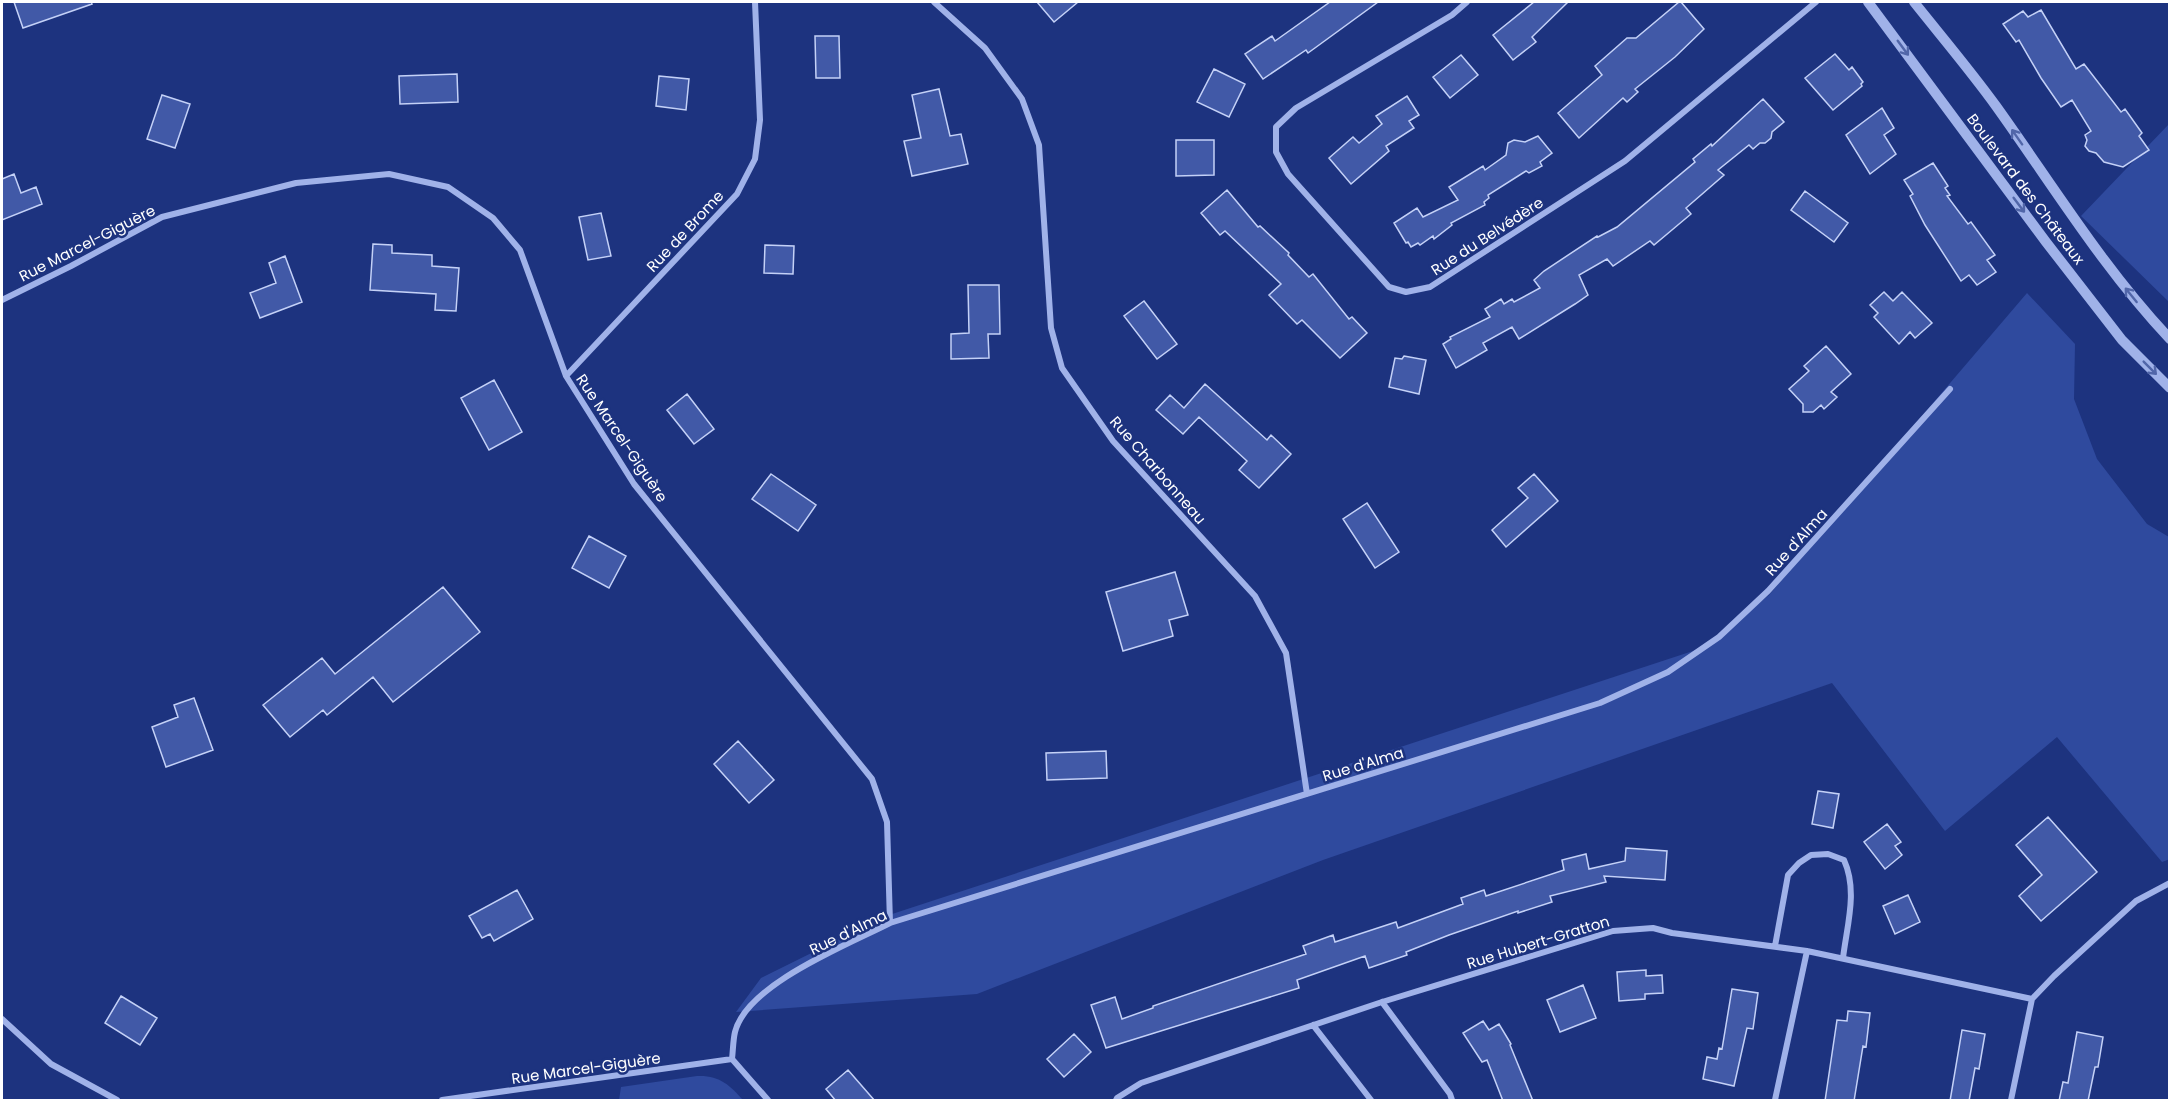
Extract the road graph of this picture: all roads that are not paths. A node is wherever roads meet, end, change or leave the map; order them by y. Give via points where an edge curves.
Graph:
1 (755, 2) edge
2 (934, 2) edge
3 (1467, 2) edge
4 (1816, 2) edge
5 (1868, 2) edge
6 (1914, 2) edge
7 (2, 300) edge
8 (2169, 339) edge
9 (566, 376) junction
10 (2169, 388) edge
11 (1950, 389) dead end
12 (1307, 794) junction
13 (2169, 883) edge
14 (890, 923) junction
15 (1775, 946) junction
16 (1807, 951) junction
17 (1843, 958) junction
18 (2032, 999) junction
19 (1382, 1002) junction
20 (2, 1019) edge
21 (1313, 1025) junction
22 (732, 1059) junction
23 (117, 1101) edge
24 (442, 1101) edge
25 (768, 1101) edge
26 (1116, 1101) edge
27 (1371, 1101) edge
28 (1452, 1101) edge
29 (1775, 1101) edge
30 (2011, 1101) edge

1 - 9 street, Rue de Brome via 760,120 755,159 737,194
2 - 12 street, Rue Charbonneau via 998,65 1022,99 1039,145 1051,328 1062,368 1113,441 1255,596 1286,653
3 - 4 street, Rue du Belvédère via 1452,15 1296,108 1276,127 1276,152 1288,174 1389,287 1406,292 1430,287 1625,161
5 -> 10 street, Boulevard des Châteaux via 2122,340
8 -> 6 street, Boulevard des Châteaux via 2097,252 1995,104
7 - 9 street, Rue Marcel-Giguère via 162,217 296,183 389,174 448,187 493,218 520,250
9 - 14 street, Rue Marcel-Giguère via 634,484 872,778 886,822
11 - 12 street, Rue d'Alma via 1768,591 1719,637 1668,672 1600,703
12 - 14 street, Rue d'Alma
13 - 18 street via 2136,901
14 - 22 street, Rue d'Alma via 786,976 756,998 735,1030
15 - 16 street, Rue Hubert-Gratton
15 - 17 street via 1788,875 1811,855 1828,854 1844,860 1850,875 1852,893
15 - 19 street, Rue Hubert-Gratton via 1653,928 1612,931
16 - 17 street, Rue Hubert-Gratton
16 - 29 street
17 - 18 street, Rue Hubert-Gratton
18 - 30 street
19 - 21 street, Rue Hubert-Gratton
19 - 28 street
20 - 23 street via 51,1064
21 - 26 street, Rue Hubert-Gratton via 1142,1083
21 - 27 street
22 - 24 street, Rue Marcel-Giguère
22 - 25 street

